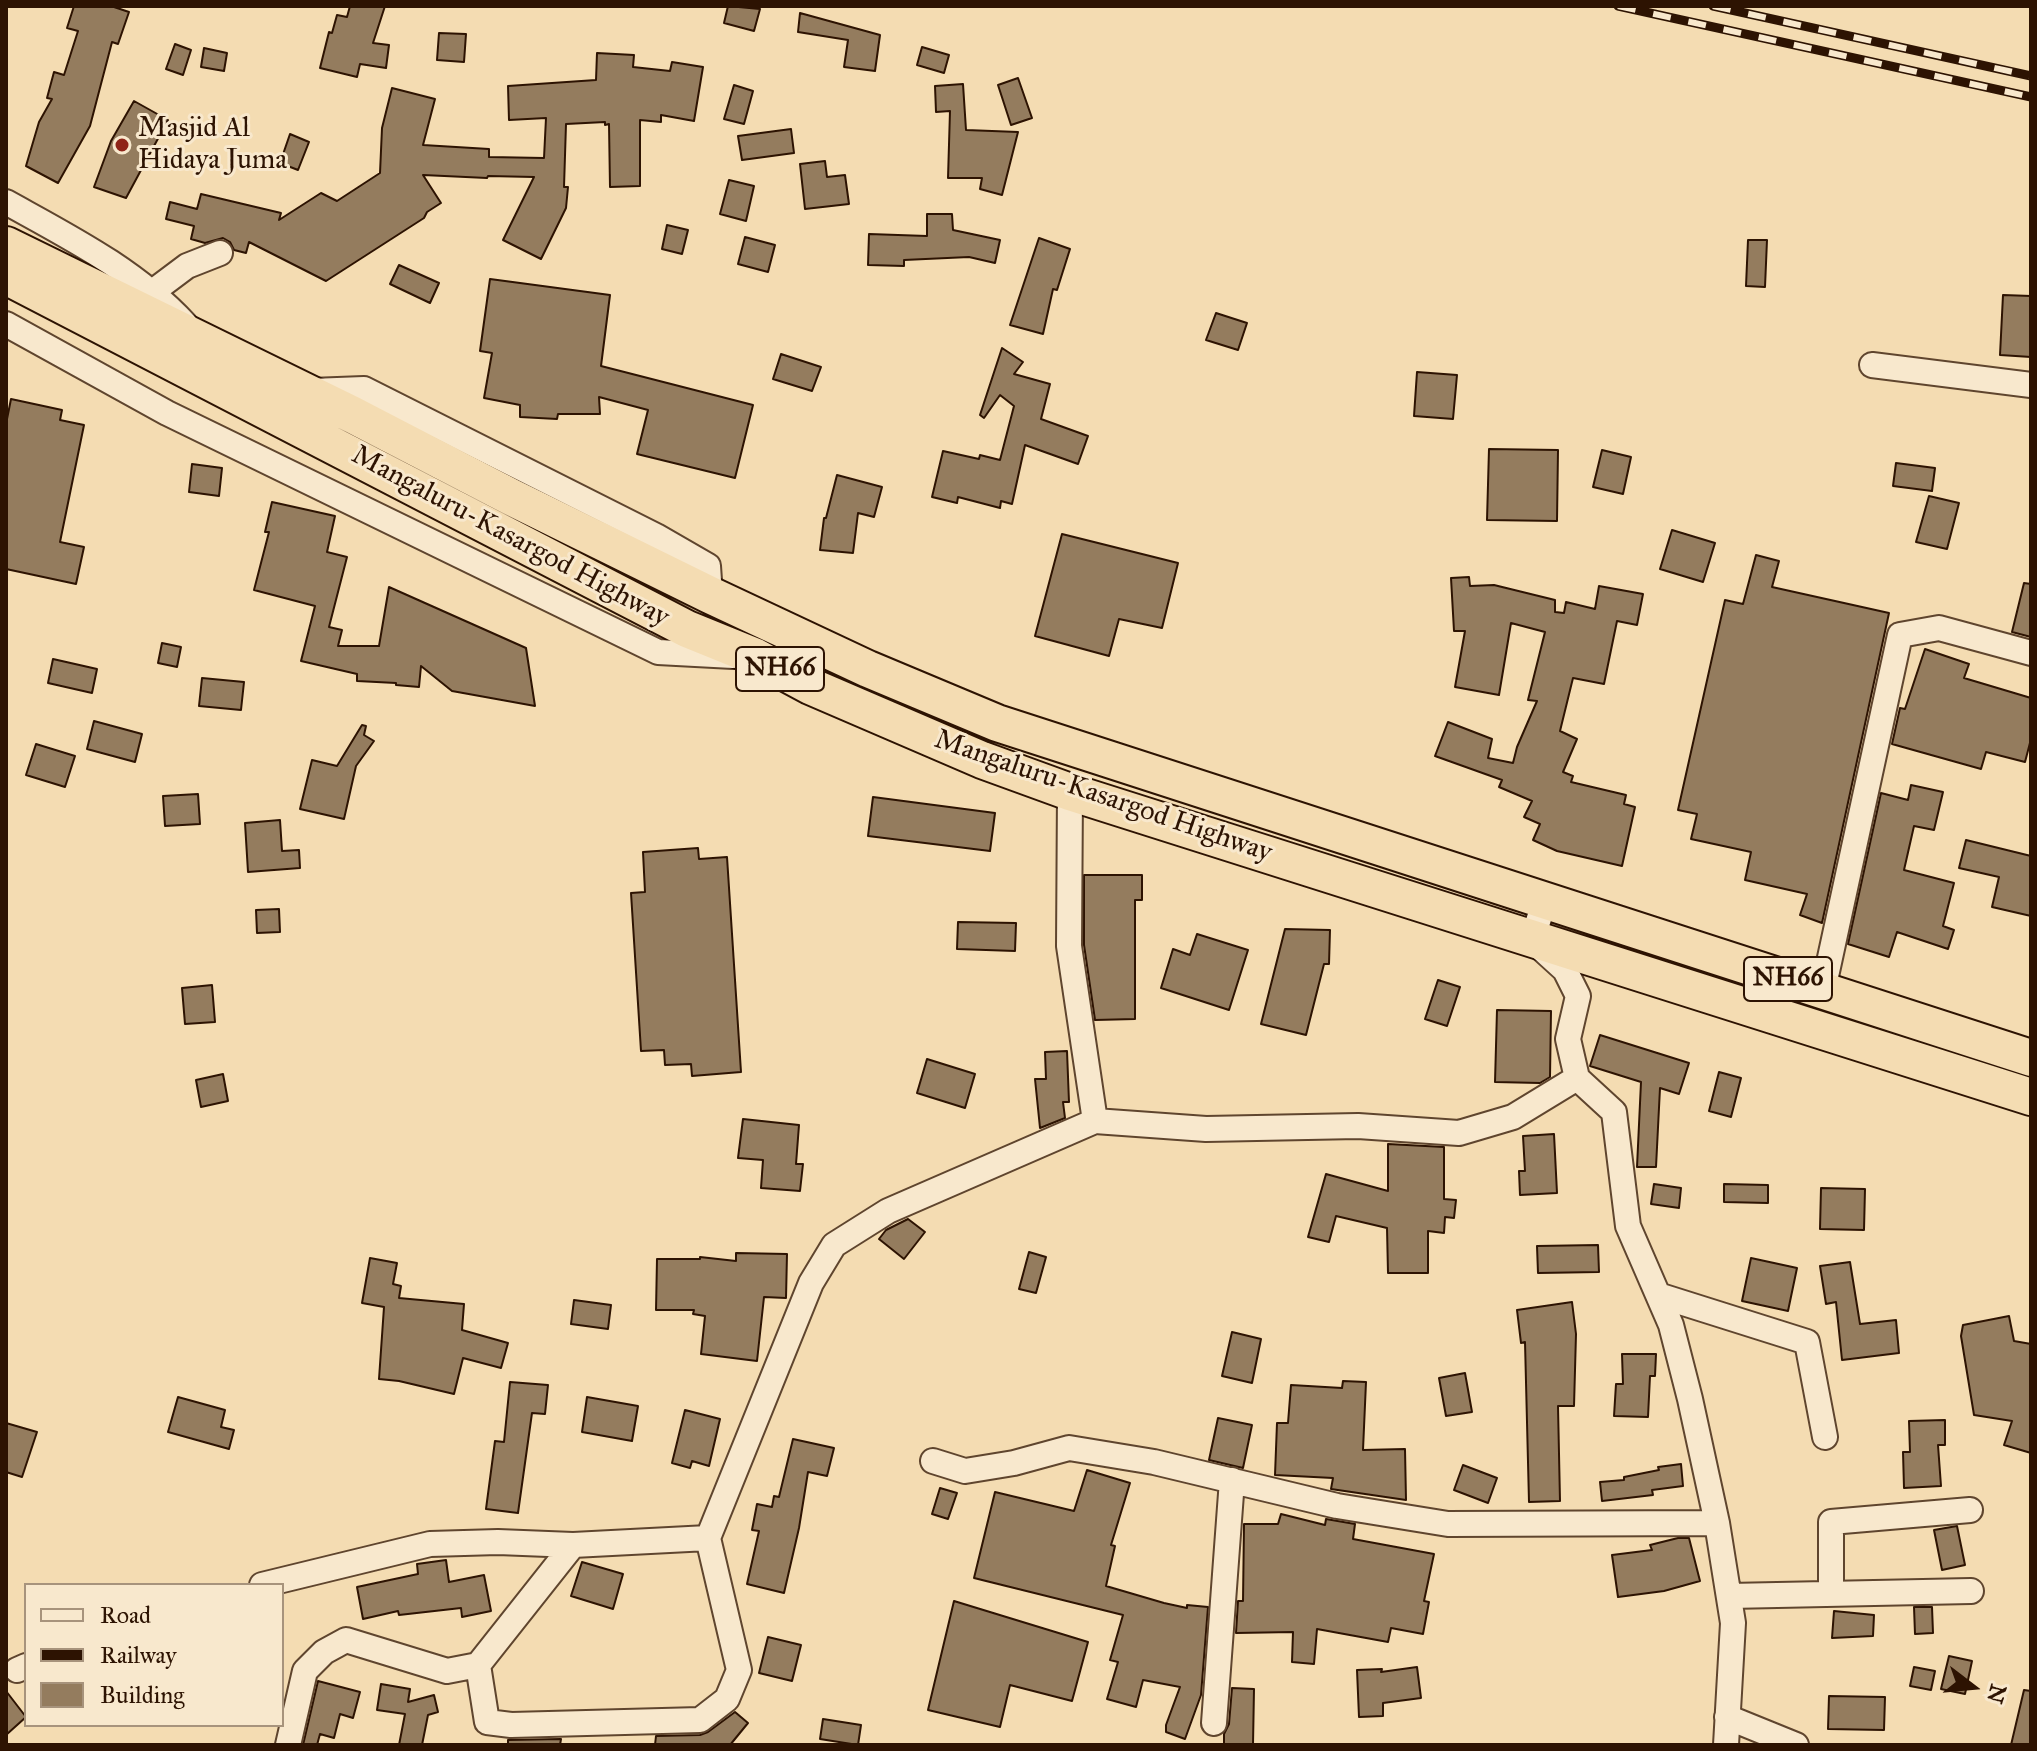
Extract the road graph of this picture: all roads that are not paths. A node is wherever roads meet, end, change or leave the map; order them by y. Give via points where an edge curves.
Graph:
1 (6, 202) edge
2 (6, 245) edge
3 (220, 253) dead end
4 (6, 276) edge
5 (151, 293) junction
6 (74, 295) junction
7 (6, 324) edge
8 (201, 341) junction
9 (1872, 365) dead end
10 (2031, 385) edge
11 (2031, 653) edge
12 (756, 657) junction
13 (1070, 792) junction
14 (1545, 900) junction
15 (1532, 940) junction
16 (1823, 990) junction
17 (2031, 1058) edge
18 (1577, 1078) junction
19 (2031, 1097) edge
20 (1095, 1121) junction
21 (1658, 1295) junction
22 (1825, 1437) dead end
23 (933, 1461) dead end
24 (1232, 1480) junction
25 (1970, 1510) dead end
26 (1717, 1523) junction
27 (708, 1538) junction
28 (573, 1545) junction
29 (270, 1583) edge
30 (1971, 1591) dead end
31 (1831, 1594) junction
32 (1729, 1596) junction
33 (478, 1665) junction
34 (1727, 1717) junction
35 (1214, 1723) dead end
36 (288, 1745) edge
37 (1726, 1745) edge
38 (1796, 1745) edge

1 - 5 street via 109,260
2 - 6 highway, Mangaluru-Kasargod Highway / NH66
3 - 5 street via 187,266
4 - 6 highway, Mangaluru-Kasargod Highway / NH66
5 - 8 street
6 - 8 highway, Mangaluru-Kasargod Highway / NH66
6 - 12 highway, Mangaluru-Kasargod Highway / NH66 via 673,623
7 - 12 street via 167,413 658,652
8 - 14 highway, Mangaluru-Kasargod Highway / NH66 via 710,595 997,723
9 - 10 street
11 - 16 street via 1939,628 1900,635
12 - 13 highway, Mangaluru-Kasargod Highway / NH66 via 982,760
13 - 15 highway, Mangaluru-Kasargod Highway / NH66
13 - 20 street via 1069,946
14 - 15 street
14 - 16 highway, Mangaluru-Kasargod Highway / NH66
15 - 18 street via 1565,970 1578,996 1568,1039
15 - 19 highway, Mangaluru-Kasargod Highway / NH66
16 - 17 highway, Mangaluru-Kasargod Highway / NH66
18 - 20 street via 1513,1117 1459,1133 1358,1126 1206,1129
18 - 21 street via 1614,1112 1628,1226
20 - 27 street via 888,1211 834,1245 811,1283
21 - 22 street via 1807,1342
21 - 26 street via 1671,1325
23 - 24 street via 965,1471 1069,1448
24 - 26 street via 1337,1506 1448,1524
24 - 35 street
25 - 31 street via 1831,1522
26 - 32 street
27 - 28 street
27 - 33 street via 739,1670 727,1699 700,1720 487,1722
28 - 29 street via 430,1544
28 - 33 street
30 - 31 street
31 - 32 street
32 - 34 street via 1733,1623
33 - 36 street via 447,1671 346,1640 305,1671
34 - 37 street
34 - 38 street

